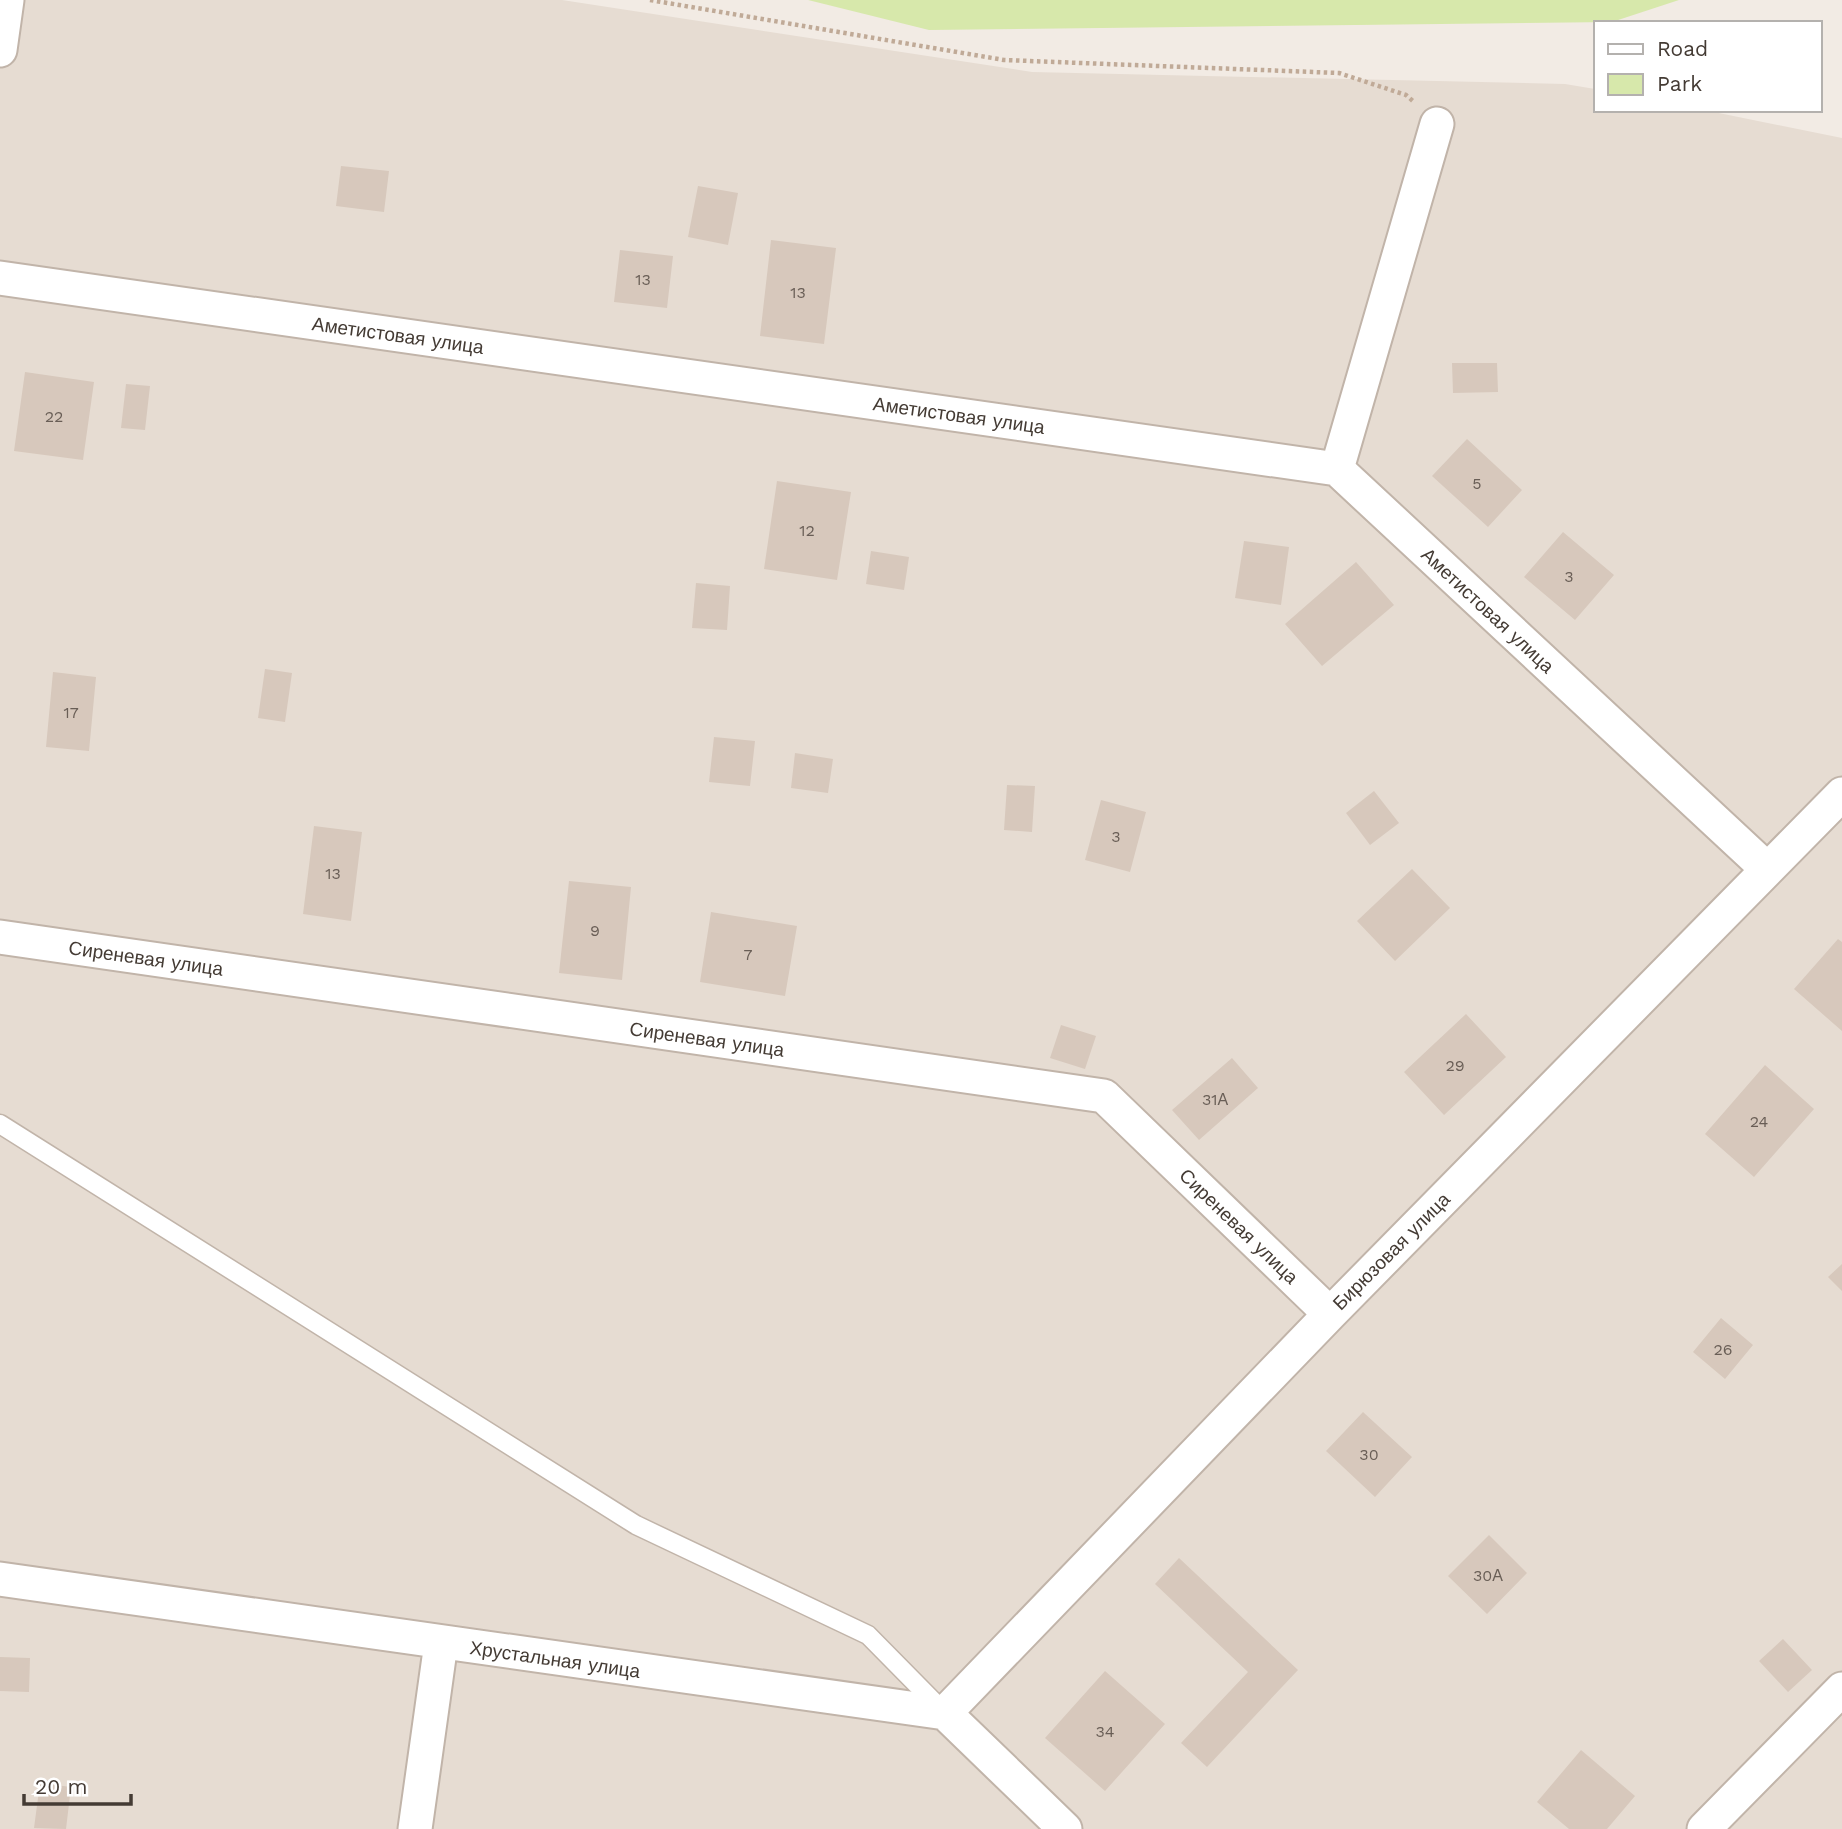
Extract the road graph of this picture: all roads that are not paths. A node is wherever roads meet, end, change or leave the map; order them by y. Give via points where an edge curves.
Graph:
1 (7, 0) edge
2 (0, 50) edge
3 (1437, 124) road end
4 (0, 278) edge
5 (1337, 469) junction
6 (1842, 794) edge
7 (1767, 869) junction
8 (0, 937) edge
9 (0, 1124) edge
10 (1329, 1314) junction
11 (0, 1578) edge
12 (442, 1643) junction
13 (1842, 1689) edge
14 (945, 1713) junction
15 (415, 1829) edge
16 (1065, 1829) edge
17 (1704, 1829) edge

1 - 2 street
3 - 5 street
4 - 5 street, Аметистовая улица
5 - 7 street, Аметистовая улица
6 - 7 street, Бирюзовая улица
7 - 10 street, Бирюзовая улица
8 - 10 street, Сиреневая улица via 1104,1096
9 - 14 lane via 636,1525 868,1635
10 - 14 street, Бирюзовая улица
11 - 12 street, Хрустальная улица
12 - 14 street, Хрустальная улица
12 - 15 street
13 - 17 street
14 - 16 street

